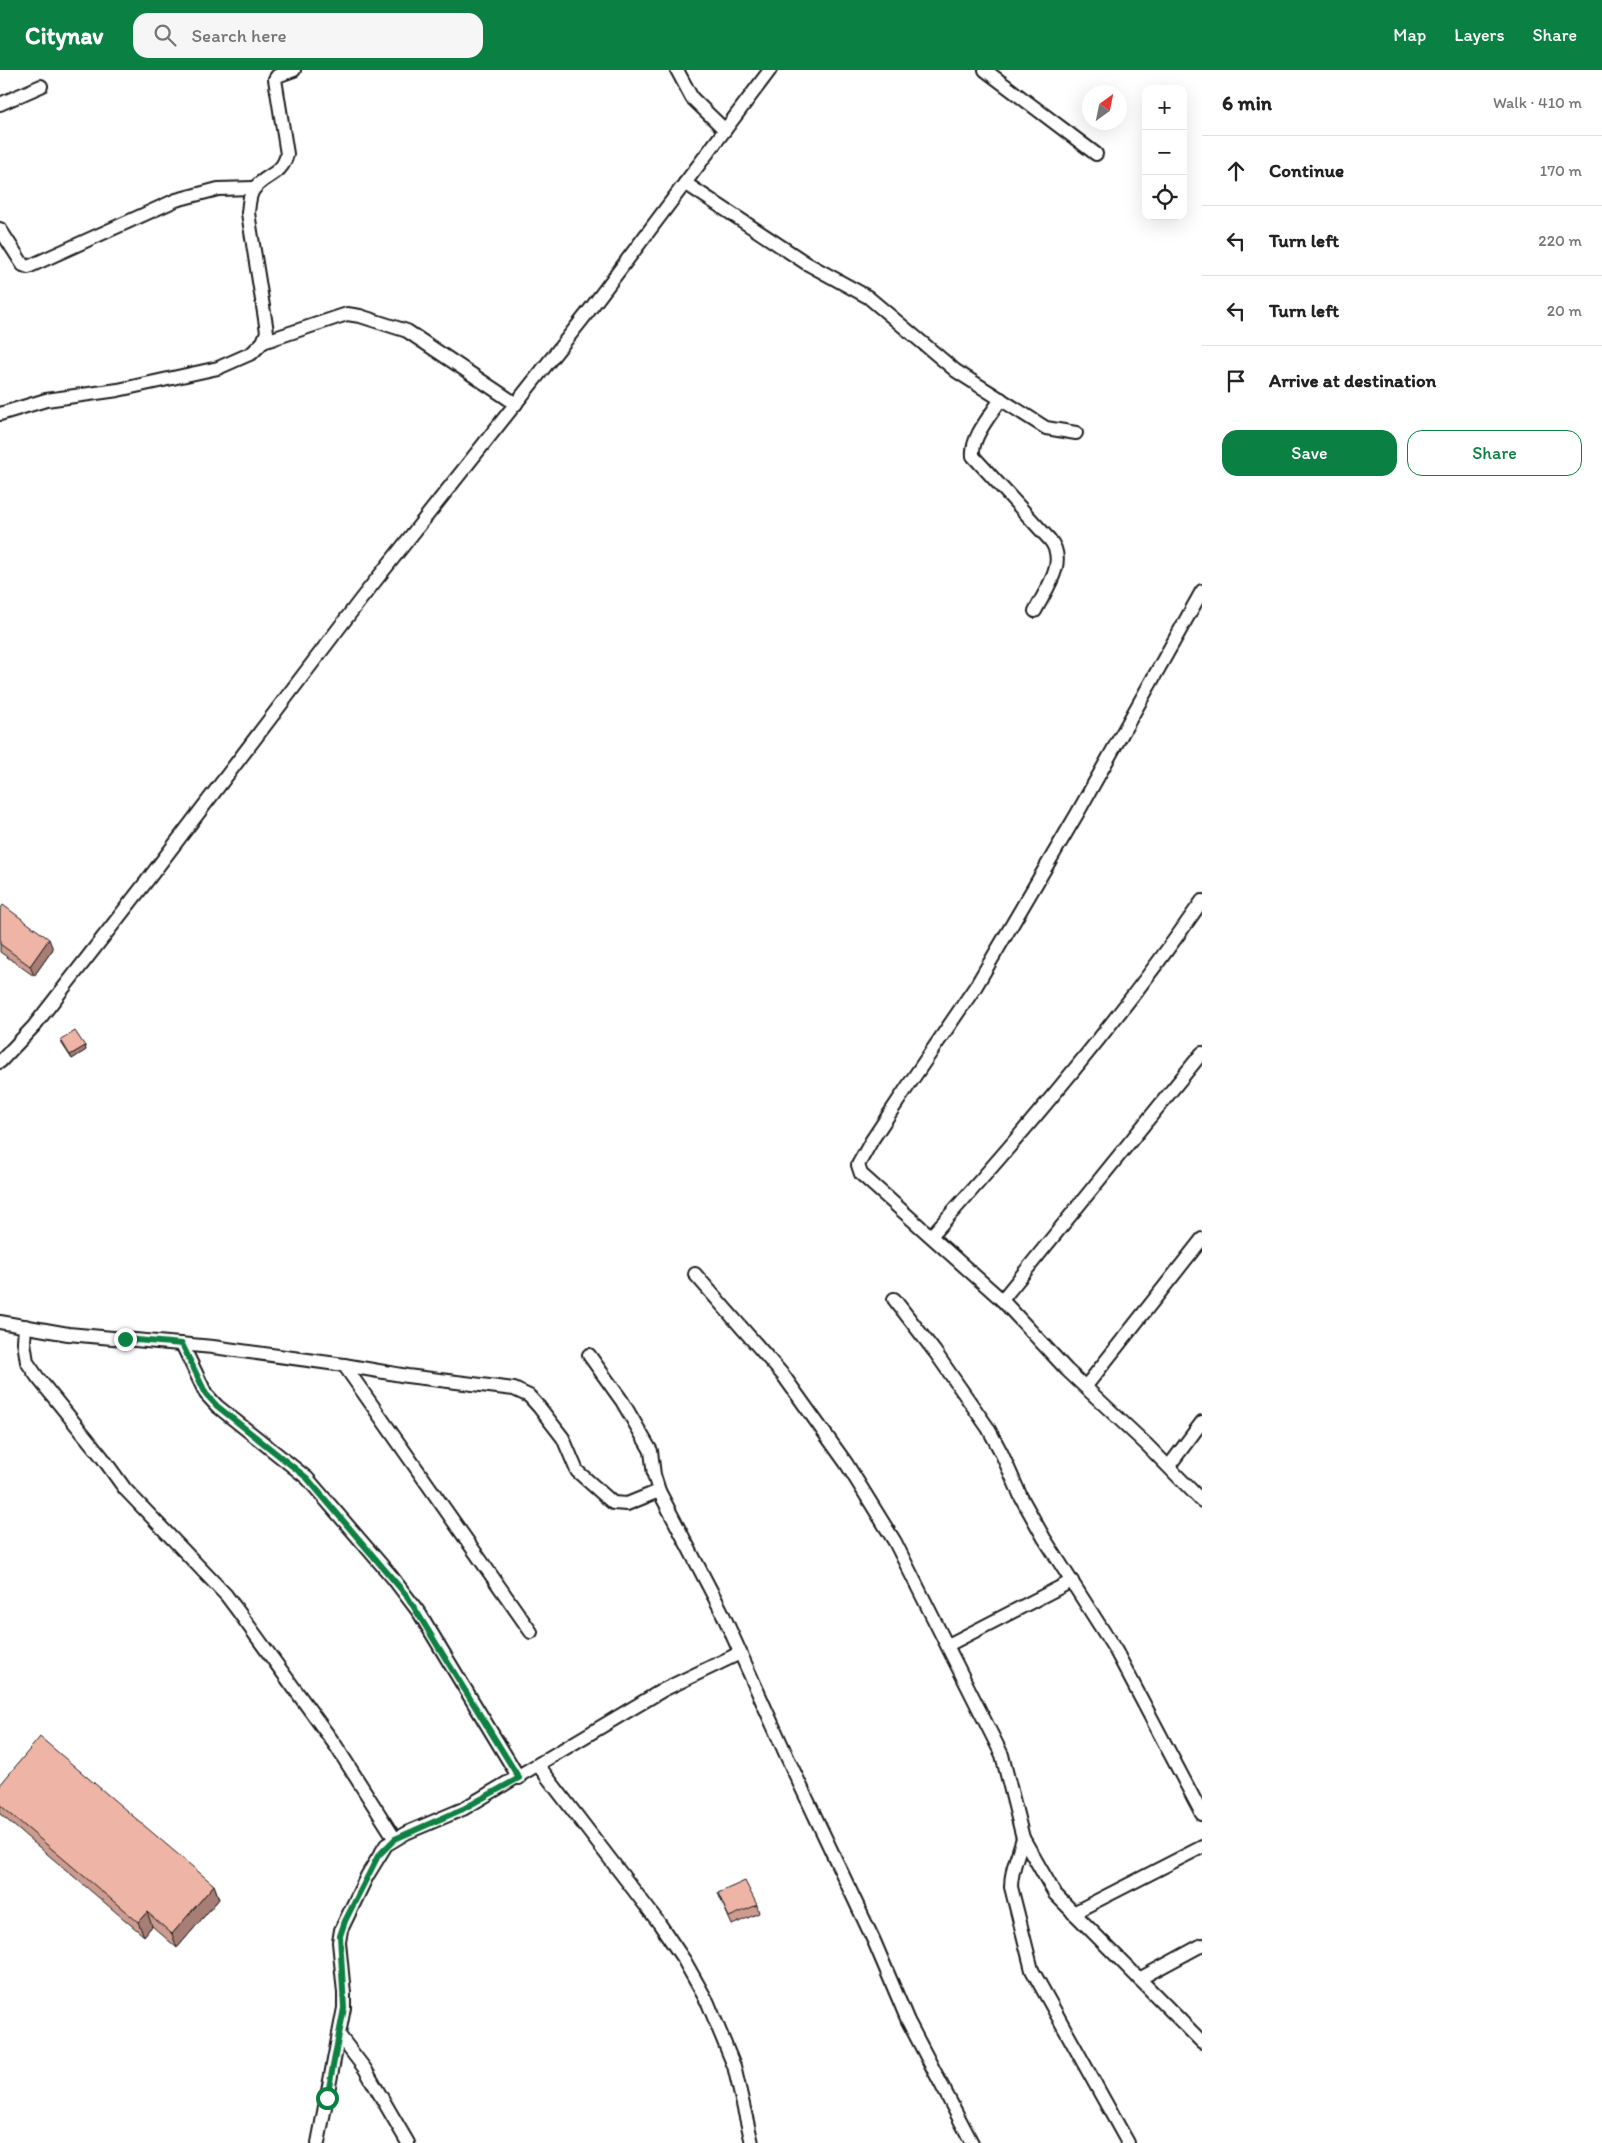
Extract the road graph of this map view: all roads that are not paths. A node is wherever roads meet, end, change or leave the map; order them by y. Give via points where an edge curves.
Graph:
1 (294, 70) edge
2 (678, 70) edge
3 (770, 70) edge
4 (985, 70) edge
5 (41, 86) dead end
6 (0, 104) edge
7 (725, 130) junction
8 (1096, 154) dead end
9 (685, 183) junction
10 (254, 188) junction
11 (0, 229) edge
12 (263, 342) junction
13 (1001, 400) junction
14 (516, 404) junction
15 (0, 414) edge
16 (1076, 433) dead end
17 (1202, 591) edge
18 (1035, 611) dead end
19 (1202, 901) edge
20 (1202, 1053) edge
21 (0, 1062) edge
22 (931, 1236) junction
23 (1202, 1239) edge
24 (695, 1274) dead end
25 (894, 1299) dead end
26 (1002, 1300) junction
27 (0, 1322) edge
28 (25, 1326) junction
29 (182, 1344) junction
30 (589, 1355) dead end
31 (344, 1365) junction
32 (1086, 1386) junction
33 (1202, 1422) edge
34 (1169, 1466) junction
35 (659, 1490) junction
36 (1202, 1501) edge
37 (1072, 1581) junction
38 (531, 1632) dead end
39 (948, 1645) junction
40 (740, 1653) junction
41 (538, 1765) junction
42 (519, 1778) junction
43 (1202, 1814) edge
44 (1024, 1838) junction
45 (395, 1839) junction
46 (1202, 1846) edge
47 (1073, 1913) junction
48 (1202, 1945) edge
49 (1139, 1979) junction
50 (340, 2035) junction
51 (1202, 2042) edge
52 (318, 2143) edge
53 (408, 2143) edge
54 (752, 2143) edge
55 (972, 2143) edge
56 (1128, 2143) edge

1 - 10 street via 274,79 287,154 284,164
2 - 7 street via 692,98
3 - 7 street
4 - 8 street
5 - 6 street
7 - 9 street
9 - 13 street via 806,263 868,297 956,372
9 - 14 street
10 - 11 street via 218,190 176,200 28,267 23,266
10 - 12 street via 248,213 267,332
12 - 14 street via 347,314 360,316 407,331
12 - 15 street via 252,353 218,368 118,390 46,400
13 - 16 street via 1046,428
13 - 18 street via 972,448 974,456 1057,551 1054,575
14 - 21 street via 361,599 34,1026
17 - 22 street via 976,986 860,1161 861,1174
19 - 22 street via 1014,1144
20 - 26 street
22 - 26 street
23 - 32 street
24 - 39 street via 784,1375 846,1463 895,1542
25 - 37 street via 988,1428 1021,1497
26 - 32 street
27 - 28 street
28 - 29 street via 68,1334
28 - 45 street via 28,1362 38,1378 125,1489 226,1595 336,1746
29 - 31 street
29 - 42 street via 206,1394 307,1478 407,1596
30 - 35 street via 622,1401 651,1451
31 - 35 street via 522,1392 558,1429 578,1471 613,1503 627,1504
31 - 38 street
32 - 34 street
33 - 34 street
34 - 36 street
35 - 40 street
37 - 39 street
37 - 43 street via 1120,1660
39 - 44 street via 1002,1755
40 - 41 street via 663,1690
40 - 55 street via 908,2021
41 - 42 street
41 - 54 street via 684,1960 708,2003 734,2066
42 - 45 street via 463,1809
44 - 47 street via 1056,1894
44 - 56 street via 1014,1862 1011,1887 1032,1970
45 - 50 street via 378,1856 341,1930 339,1951 344,1993
46 - 47 street
47 - 49 street
48 - 49 street
49 - 51 street
50 - 52 street
50 - 53 street via 365,2069

